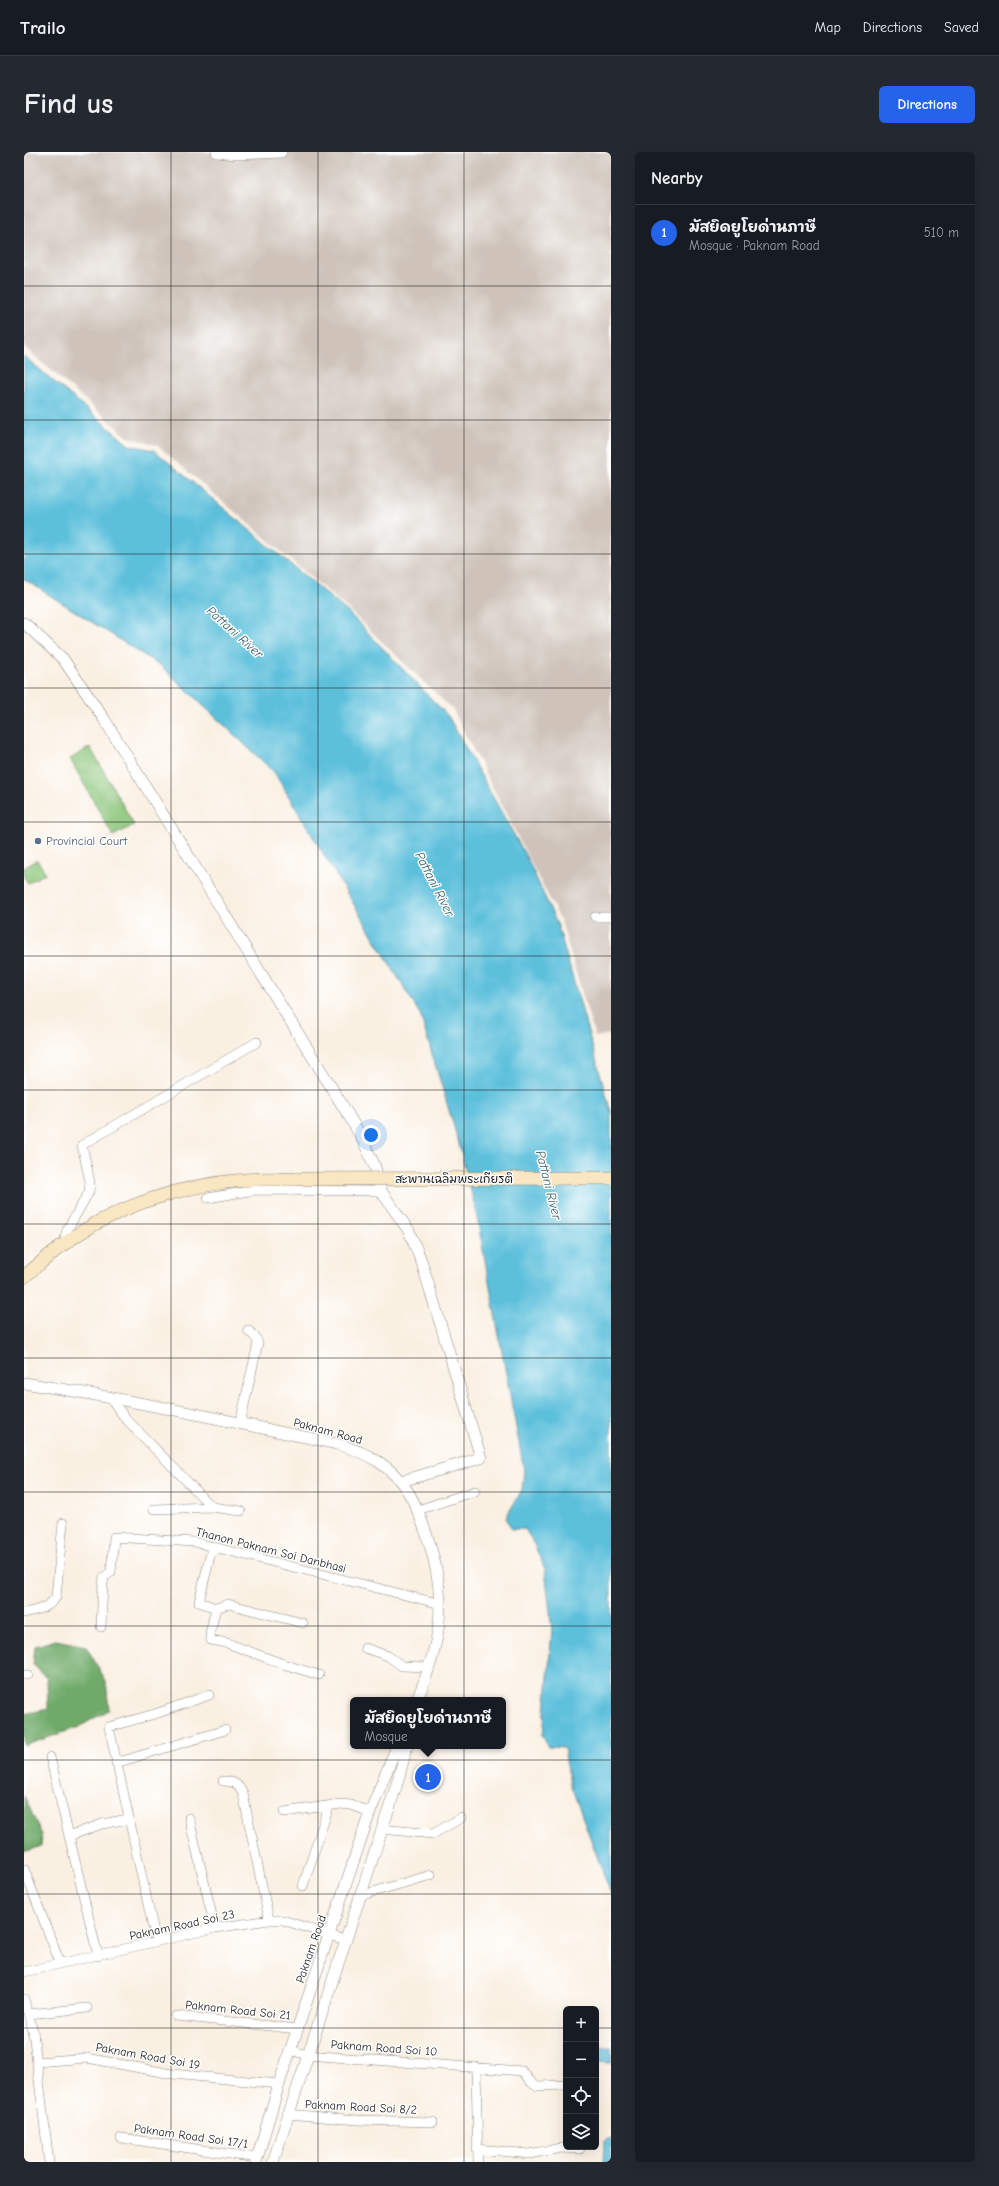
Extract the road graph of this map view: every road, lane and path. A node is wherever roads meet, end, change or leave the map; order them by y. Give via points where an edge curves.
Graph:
1 (217, 152) edge
2 (281, 152) edge
3 (24, 623) edge
4 (595, 917) dead end
5 (611, 917) edge
6 (257, 1042) dead end
7 (611, 1178) edge
8 (381, 1191) junction
9 (208, 1198) dead end
10 (64, 1244) junction
11 (24, 1277) edge
12 (248, 1330) dead end
13 (24, 1383) edge
14 (108, 1396) junction
15 (240, 1423) junction
16 (402, 1481) junction
17 (475, 1492) dead end
18 (212, 1507) junction
19 (154, 1509) dead end
20 (418, 1510) junction
21 (241, 1511) dead end
22 (63, 1523) dead end
23 (212, 1548) junction
24 (441, 1604) junction
25 (216, 1608) junction
26 (24, 1613) edge
27 (303, 1623) dead end
28 (101, 1627) dead end
29 (366, 1648) dead end
30 (428, 1667) junction
31 (319, 1675) dead end
32 (209, 1695) dead end
33 (418, 1697) edge
34 (225, 1730) dead end
35 (396, 1749) edge
36 (406, 1749) edge
37 (50, 1757) dead end
38 (116, 1763) junction
39 (223, 1780) dead end
40 (329, 1806) junction
41 (284, 1812) dead end
42 (370, 1812) junction
43 (189, 1818) dead end
44 (461, 1818) dead end
45 (128, 1819) junction
46 (381, 1829) junction
47 (69, 1836) junction
48 (24, 1869) edge
49 (430, 1875) dead end
50 (303, 1886) dead end
51 (359, 1896) junction
52 (269, 1920) junction
53 (215, 1928) junction
54 (330, 1936) junction
55 (345, 1940) junction
56 (156, 1941) junction
57 (98, 1956) junction
58 (60, 1963) junction
59 (24, 1972) edge
60 (24, 1999) edge
61 (87, 2008) dead end
62 (29, 2014) junction
63 (176, 2016) dead end
64 (298, 2029) junction
65 (291, 2050) junction
66 (307, 2055) junction
67 (38, 2062) junction
68 (476, 2067) junction
69 (279, 2084) junction
70 (563, 2085) edge
71 (287, 2114) junction
72 (433, 2122) dead end
73 (121, 2138) dead end
74 (563, 2148) edge
75 (477, 2149) junction
76 (257, 2160) edge
77 (49, 2162) edge
78 (273, 2162) edge
79 (478, 2162) edge

1 - 2 street
3 - 8 street via 63,659 108,726 360,1134 375,1167
4 - 5 street
6 - 10 street via 82,1145 90,1182 89,1192 67,1230
7 - 10 main road, สะพานเฉลิมพระเกียรติ, bridge via 247,1180 191,1188 125,1210 93,1225
8 - 9 street via 255,1190
8 - 16 street via 409,1231 422,1263 481,1458
10 - 11 main road, สะพานเฉลิมพระเกียรติ
12 - 15 street via 258,1342
13 - 14 street, Paknam Road
14 - 15 street, Paknam Road
14 - 18 street via 125,1418
15 - 16 street, Paknam Road via 352,1449 379,1462
16 - 20 street, Paknam Road
17 - 20 street
18 - 19 street
18 - 21 street
20 - 24 street, Paknam Road via 434,1553
22 - 26 street via 56,1597 43,1608
23 - 24 street, Thanon Paknam Soi Danbhasi
23 - 25 street via 199,1602
23 - 28 street, Thanon Paknam Soi Danbhasi via 194,1542 114,1537 111,1572 104,1577
24 - 30 street, Paknam Road via 438,1635
25 - 27 street via 228,1604
25 - 31 street via 210,1633 211,1640 227,1643
29 - 30 street via 388,1656 402,1666
30 - 33 street, Paknam Road
32 - 38 street via 158,1714 111,1725 109,1730
34 - 38 street
35 - 42 street, Paknam Road
36 - 46 street
37 - 47 street
38 - 45 street
39 - 52 street via 234,1782 243,1794
40 - 41 street
40 - 42 street via 351,1805
40 - 50 street
42 - 54 street, Paknam Road
43 - 53 street
44 - 46 street via 433,1834
45 - 47 street via 102,1824
45 - 56 street
46 - 51 street
47 - 57 street
48 - 58 street
49 - 51 street
51 - 55 street
52 - 53 street, Paknam Road Soi 23
52 - 54 street, Paknam Road Soi 23 via 291,1922
53 - 56 street, Paknam Road Soi 23
54 - 55 street, Paknam Road Soi 23
54 - 64 street, Paknam Road
55 - 66 street
56 - 57 street, Paknam Road Soi 23
57 - 58 street, Paknam Road Soi 23
58 - 59 street, Paknam Road Soi 23
60 - 62 street
61 - 62 street
62 - 67 street
63 - 64 street, Paknam Road Soi 21
64 - 65 street, Paknam Road
65 - 66 street, Paknam Road Soi 10
65 - 69 street, Paknam Road
66 - 68 street, Paknam Road Soi 10
66 - 71 street
67 - 69 street, Paknam Road Soi 19 via 87,2058 172,2074
67 - 77 street
68 - 70 street, Paknam Road Soi 10 via 522,2071 538,2086
68 - 75 street
69 - 76 street, Paknam Road
71 - 72 street, Paknam Road Soi 8/2 via 357,2120
71 - 78 street
73 - 76 street, Paknam Road Soi 17/1
74 - 75 street via 530,2154
75 - 79 street

